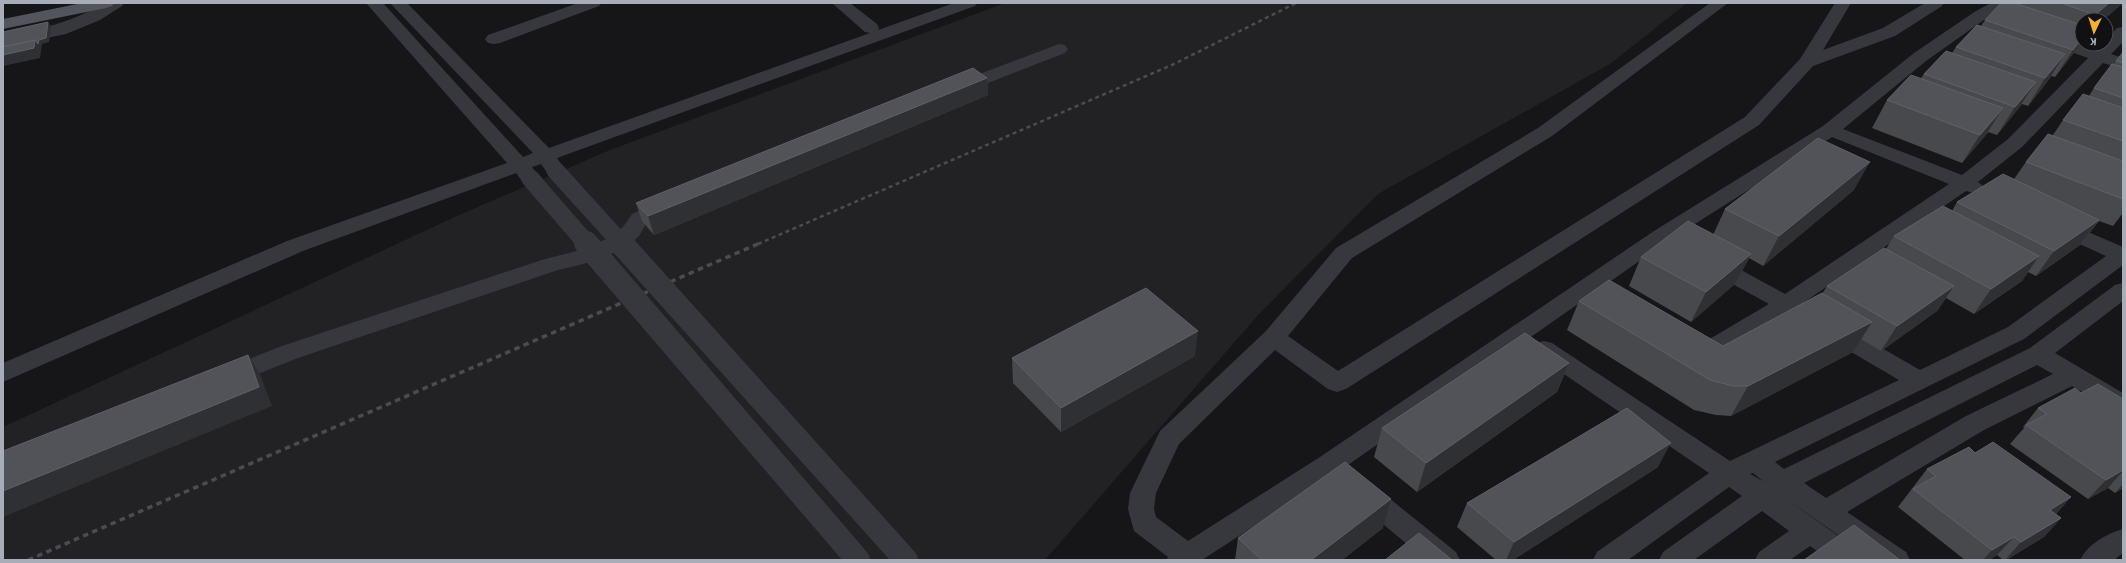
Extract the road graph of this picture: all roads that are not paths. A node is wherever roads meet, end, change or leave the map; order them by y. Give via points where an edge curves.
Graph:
1 (69, 3) edge
2 (106, 3) edge
3 (116, 3) edge
4 (374, 3) edge
5 (398, 3) edge
6 (593, 3) edge
7 (840, 3) edge
8 (940, 3) edge
9 (969, 3) edge
10 (1720, 3) edge
11 (1843, 3) edge
12 (1936, 3) edge
13 (2003, 12) edge
14 (3, 16) edge
15 (3, 24) edge
16 (871, 28) junction
17 (2123, 32) edge
18 (2034, 33) edge
19 (494, 39) dead end
20 (3, 42) edge
21 (1059, 49) dead end
22 (2100, 57) junction
23 (1807, 62) junction
24 (2123, 64) edge
25 (938, 96) edge
26 (1830, 130) junction
27 (546, 158) junction
28 (521, 166) junction
29 (1964, 183) junction
30 (1993, 196) edge
31 (687, 197) edge
32 (2043, 219) edge
33 (1661, 236) junction
34 (2122, 254) edge
35 (2123, 290) edge
36 (1786, 304) junction
37 (1519, 333) junction
38 (1274, 337) junction
39 (1673, 347) edge
40 (2038, 354) junction
41 (3, 358) edge
42 (3, 373) edge
43 (2073, 375) junction
44 (1919, 380) junction
45 (209, 384) edge
46 (2123, 405) edge
47 (1755, 460) junction
48 (1329, 464) junction
49 (1729, 473) junction
50 (1772, 490) junction
51 (1817, 521) junction
52 (2123, 540) edge
53 (1183, 557) edge
54 (858, 560) edge
55 (906, 560) edge
56 (1446, 560) edge
57 (1607, 560) edge
58 (1673, 560) edge
59 (1769, 560) edge
60 (1851, 560) edge
61 (1896, 560) edge
62 (2094, 560) edge

1 - 14 main road
2 - 15 main road
3 - 20 street via 94,16 60,30
4 - 28 street
5 - 27 street
6 - 19 street
7 - 16 street
8 - 16 street
9 - 27 street
10 - 38 street via 1546,132 1344,253
11 - 23 street
12 - 23 street via 1889,32
13 - 26 street via 1982,14 1920,58
16 - 27 street
17 - 22 street
18 - 22 street
21 - 25 street
22 - 24 street
22 - 29 street via 2015,144
23 - 38 street via 1752,121 1337,383
26 - 29 street
26 - 33 street
27 - 28 street
27 - 55 street, bridge
28 - 41 street via 271,245
28 - 42 street via 295,246
28 - 54 street, bridge
29 - 30 street
29 - 36 street
31 - 45 street via 639,219 631,232 612,245 583,258 553,264 305,347
32 - 34 street
33 - 36 street
33 - 37 street
34 - 44 street via 2016,333
35 - 40 street
36 - 39 street via 1706,352 1691,355
36 - 44 street
37 - 48 street
37 - 49 street
38 - 53 street via 1169,438 1143,493 1141,509 1144,523
40 - 43 street
40 - 50 street
43 - 46 street
43 - 51 street via 1975,423
44 - 47 street
47 - 49 street
47 - 50 street
48 - 53 street
48 - 56 street
49 - 50 street
49 - 57 street
50 - 51 street
50 - 58 street
51 - 59 street
51 - 60 street
51 - 61 street
52 - 62 street

